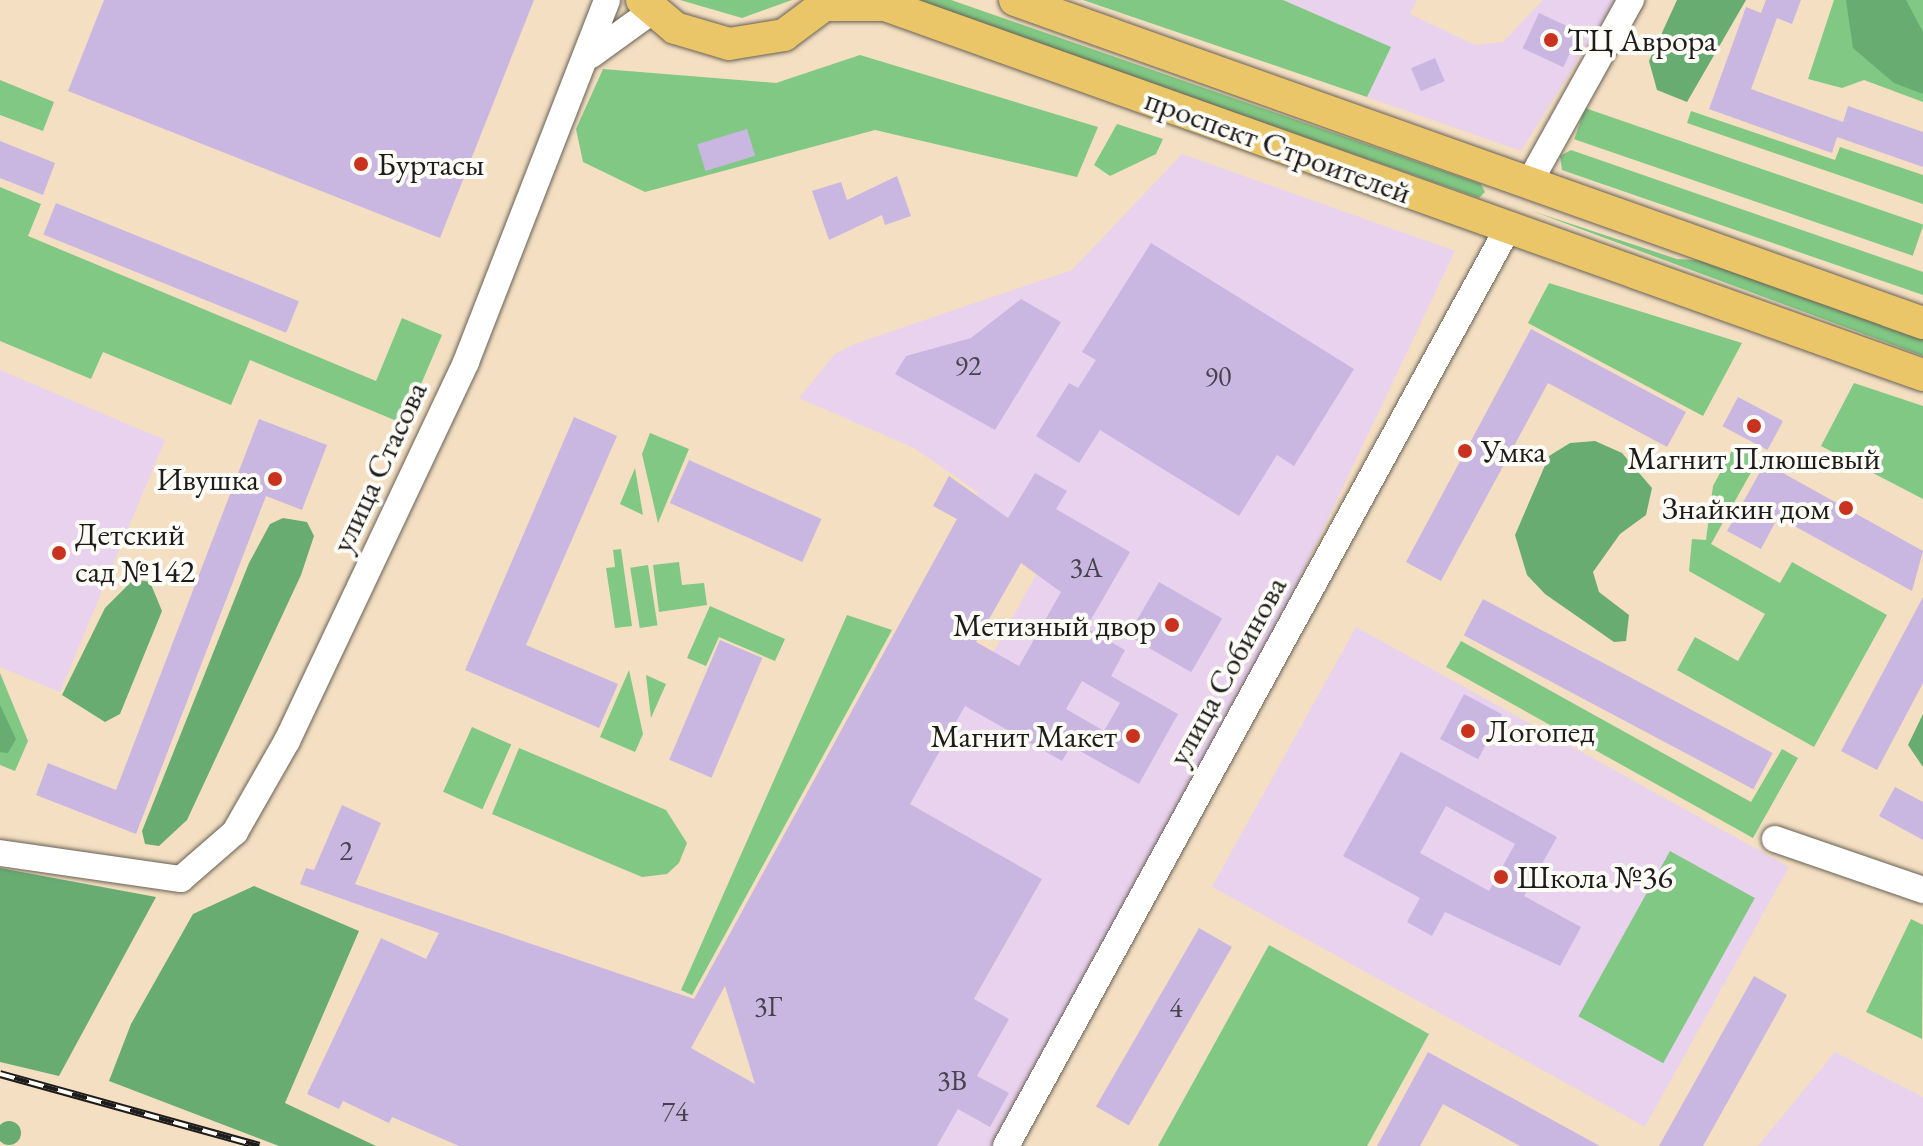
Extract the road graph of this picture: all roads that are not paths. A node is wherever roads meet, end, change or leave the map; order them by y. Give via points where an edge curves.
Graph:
1 (607, 0) edge
2 (1015, 0) edge
3 (1631, 0) edge
4 (829, 2) edge
5 (647, 6) edge
6 (591, 55) junction
7 (1529, 183) junction
8 (1508, 228) junction
9 (1923, 323) edge
10 (1923, 375) edge
11 (1775, 839) dead end
12 (0, 853) edge
13 (1923, 890) edge
14 (1006, 1146) edge

1 - 6 street, улица Стасова
2 - 7 main road, проспект Строителей
3 - 7 street
4 - 5 main road, проспект Строителей via 784,35 729,44 701,39
4 - 8 main road, проспект Строителей via 885,5
5 - 6 street
6 - 12 street, улица Стасова via 466,362 287,741 235,832 181,879
7 - 8 main road
7 - 9 main road, проспект Строителей
8 - 10 main road, проспект Строителей
8 - 14 street, улица Собинова
11 - 13 street

